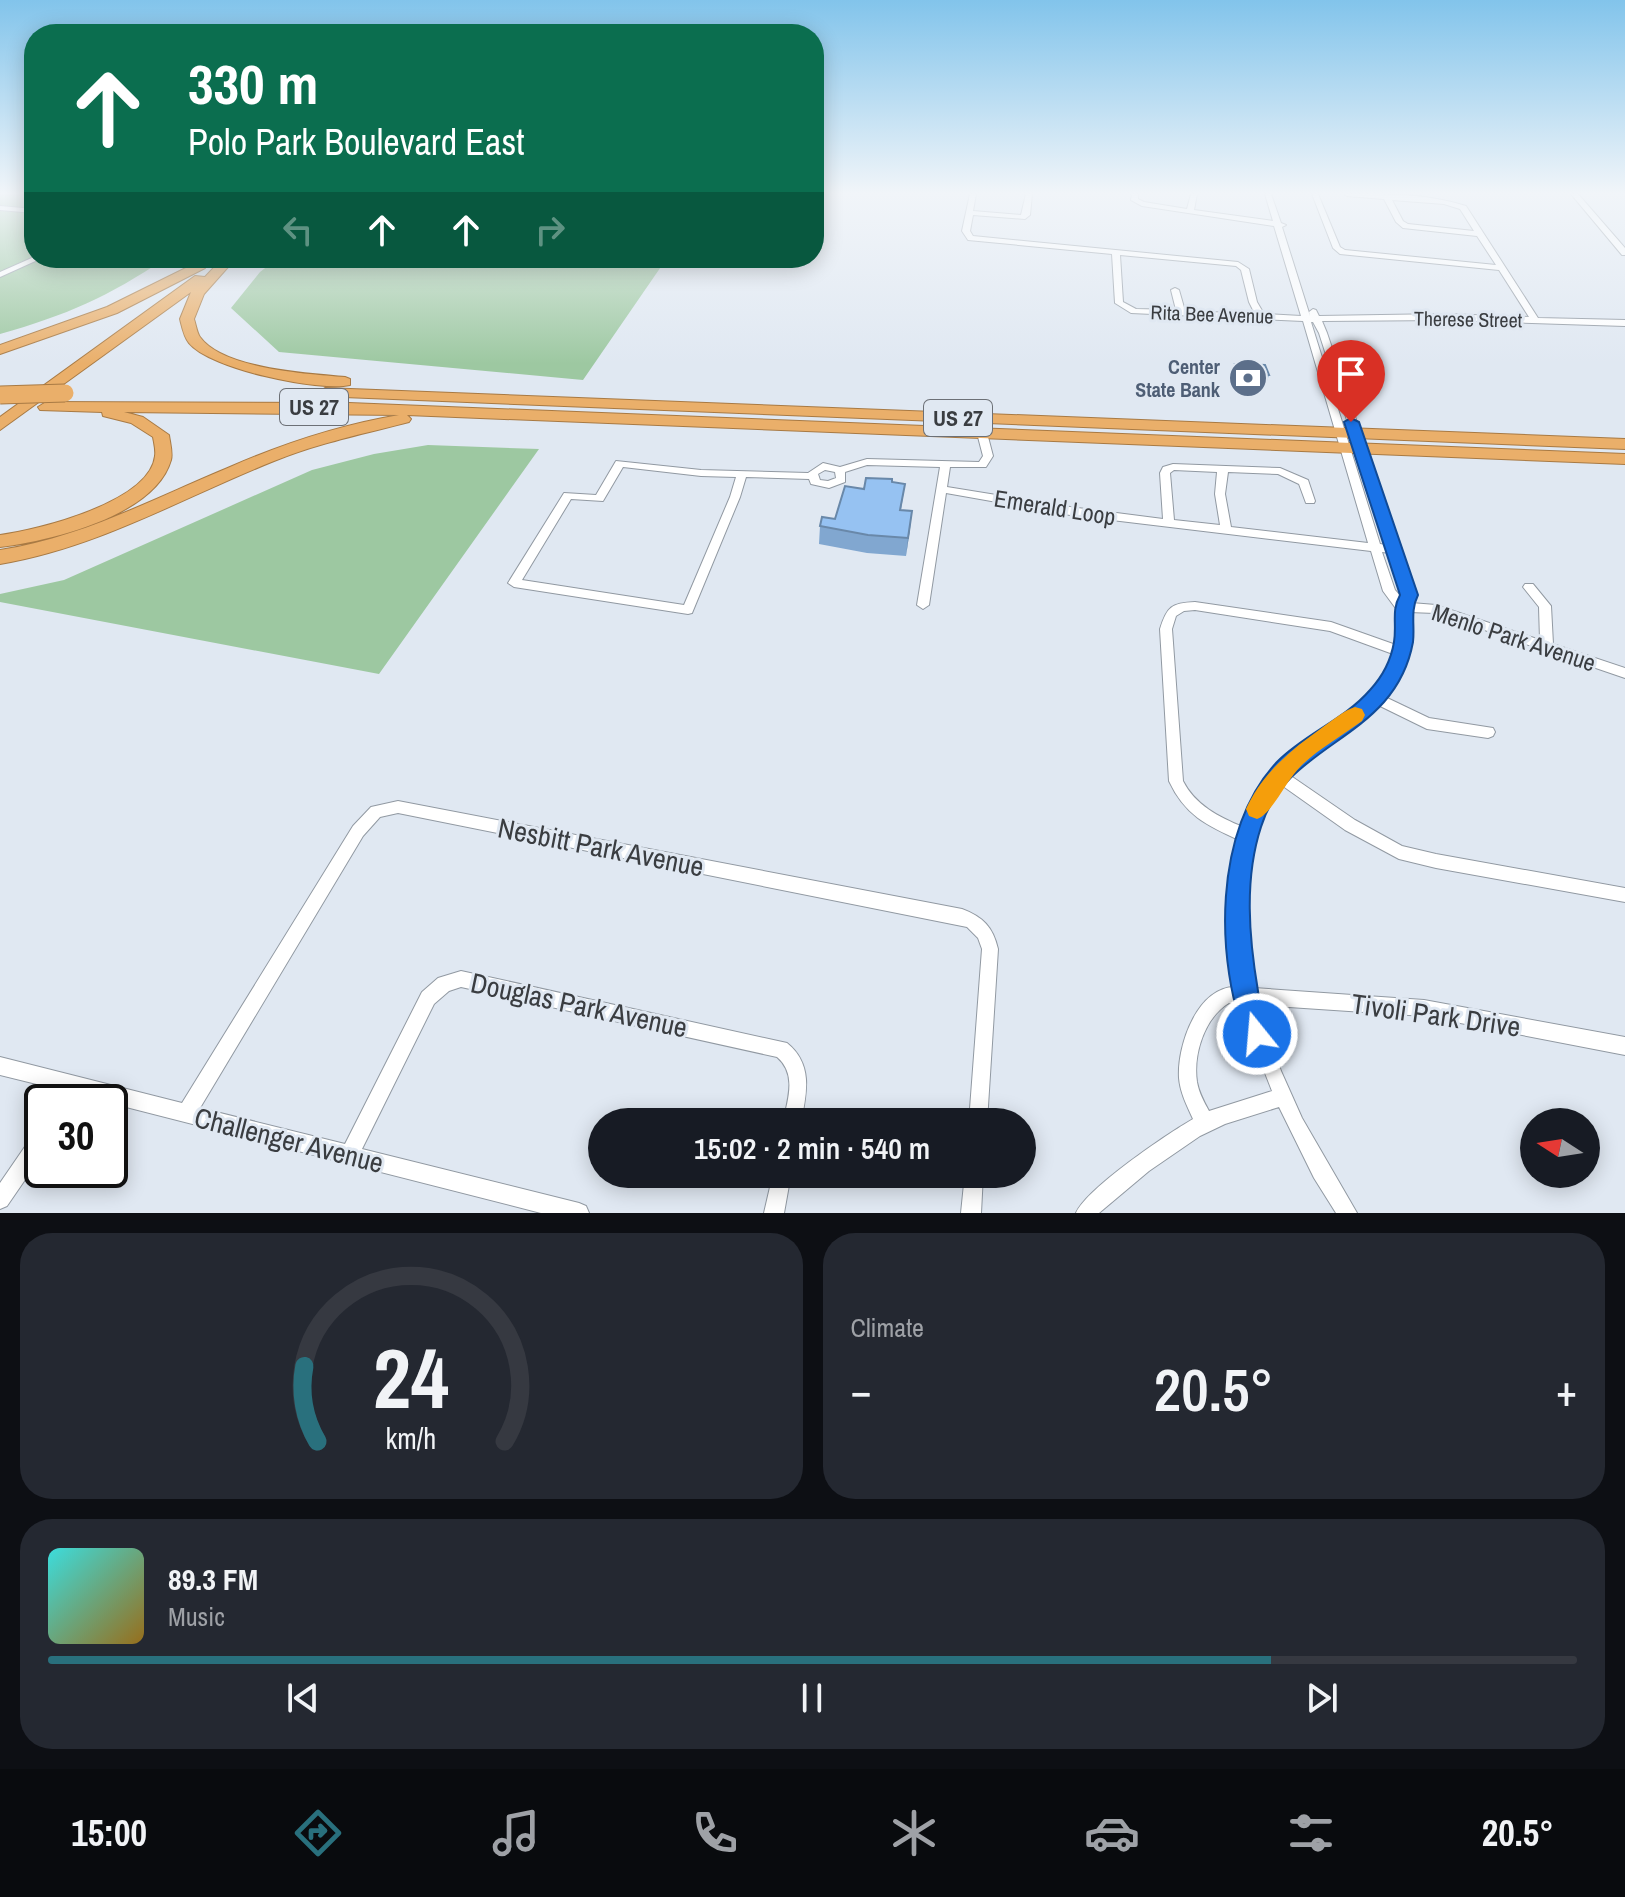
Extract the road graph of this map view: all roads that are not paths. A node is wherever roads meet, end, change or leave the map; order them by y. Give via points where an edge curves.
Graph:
1 (1102, 251) edge
2 (1290, 251) edge
3 (1341, 251) edge
4 (1490, 251) edge
5 (1116, 252) junction
6 (24, 264) edge
7 (193, 268) edge
8 (198, 268) edge
9 (215, 268) edge
10 (218, 268) edge
11 (1501, 268) junction
12 (0, 275) edge
13 (1175, 290) dead end
14 (1181, 312) junction
15 (1260, 315) junction
16 (1312, 318) junction
17 (1536, 321) junction
18 (1625, 323) edge
19 (0, 350) edge
20 (0, 395) edge
21 (560, 402) junction
22 (46, 407) junction
23 (0, 408) edge
24 (582, 417) junction
25 (0, 425) edge
26 (982, 433) junction
27 (1349, 441) junction
28 (1625, 444) edge
29 (1625, 459) edge
30 (945, 466) junction
31 (1223, 468) junction
32 (840, 470) junction
33 (742, 474) junction
34 (812, 476) junction
35 (940, 489) junction
36 (1359, 498) junction
37 (1376, 500) junction
38 (1310, 501) dead end
39 (1169, 524) junction
40 (1226, 531) junction
41 (0, 541) edge
42 (1375, 548) junction
43 (1394, 550) junction
44 (0, 557) edge
45 (1529, 587) dead end
46 (1406, 601) junction
47 (923, 605) dead end
48 (1547, 647) junction
49 (1401, 652) junction
50 (1625, 673) edge
51 (1376, 698) junction
52 (1488, 732) dead end
53 (1279, 775) junction
54 (1246, 836) junction
55 (1625, 895) edge
56 (1245, 994) junction
57 (1625, 1046) edge
58 (0, 1066) edge
59 (47, 1084) edge
60 (1283, 1097) junction
61 (128, 1103) edge
62 (795, 1108) edge
63 (979, 1108) edge
64 (186, 1113) junction
65 (1205, 1122) junction
66 (349, 1155) junction
67 (24, 1165) edge
68 (779, 1188) edge
69 (973, 1188) edge
70 (0, 1199) edge
71 (534, 1208) edge
72 (579, 1213) edge
73 (774, 1213) edge
74 (971, 1213) edge
75 (1086, 1213) edge
76 (1347, 1213) edge

1 - 5 street
2 - 16 street
3 - 11 street
4 - 11 street
5 - 14 street, Rita Bee Avenue via 1119,303 1134,311
5 - 15 street via 1238,264 1245,269
6 - 12 street
7 - 19 highway via 112,310
8 - 23 highway
9 - 25 highway
10 - 21 highway via 200,285 188,314 189,328 197,342 229,363 275,375
11 - 17 street
13 - 14 street
14 - 15 street, Rita Bee Avenue
15 - 16 street, Rita Bee Avenue
16 - 17 street, Therese Street
16 - 27 street
16 - 27 street
17 - 18 street, Therese Street
20 - 21 highway, US 27, bridge via 289,392
21 - 27 highway, US 27
22 - 23 highway, US 27
22 - 24 highway, US 27 via 277,406
22 - 41 highway via 113,414 147,424 161,435 162,458 143,486 99,515 51,533
24 - 26 highway, US 27
24 - 44 highway via 426,417 354,428 292,448 74,540
26 - 27 highway, US 27
26 - 30 street via 987,460 974,466
27 - 28 highway, US 27
27 - 29 highway, US 27
27 - 36 street
27 - 37 street
30 - 32 street via 867,462
30 - 35 street
31 - 38 street via 1289,473 1304,482
31 - 39 street via 1167,469
31 - 40 street via 1220,494
32 - 34 street via 823,466
32 - 34 street via 841,480 834,485 819,484
33 - 33 street via 688,610 514,583 568,495 599,499 620,463
33 - 34 street
35 - 39 street, Emerald Loop
35 - 47 street
36 - 37 street
36 - 42 street
37 - 43 street
39 - 40 street, Emerald Loop
40 - 42 street, Emerald Loop
42 - 43 street, Emerald Loop
42 - 46 street via 1389,591
43 - 46 street
45 - 48 street via 1545,606
46 - 48 street, Menlo Park Avenue
46 - 49 street
48 - 50 street, Menlo Park Avenue
49 - 51 street via 1391,679
49 - 54 street via 1323,625 1195,606 1171,613 1166,629 1178,787 1199,812
51 - 52 street via 1427,723
51 - 53 street
53 - 54 street
53 - 55 street via 1399,852
54 - 56 street via 1238,900
56 - 57 street, Tivoli Park Drive via 1424,1008
56 - 60 street
56 - 65 street via 1216,999 1201,1022 1188,1078
58 - 59 street, Challenger Avenue
60 - 65 street
60 - 76 street
61 - 64 street, Challenger Avenue
62 - 66 street, Douglas Park Avenue via 798,1073 781,1049 461,979 444,984 428,998
63 - 64 street, Nesbitt Park Avenue via 990,949 974,922 398,807 376,812 362,826
64 - 66 street, Challenger Avenue
65 - 75 street
66 - 71 street, Challenger Avenue
67 - 70 street
68 - 73 street
69 - 74 street
71 - 72 street, Challenger Avenue

